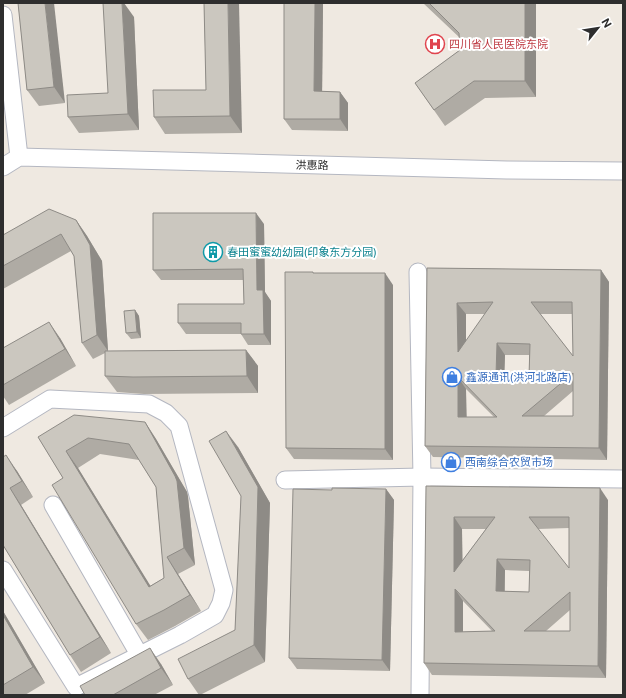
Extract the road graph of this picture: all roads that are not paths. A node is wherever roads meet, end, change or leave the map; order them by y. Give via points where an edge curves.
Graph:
1 (3, 15) edge
2 (19, 157) junction
3 (3, 167) edge
4 (623, 170) edge
5 (418, 272) dead end
6 (3, 428) edge
7 (422, 477) junction
8 (623, 478) edge
9 (285, 480) dead end
10 (53, 505) edge
11 (3, 570) edge
12 (140, 656) junction
13 (420, 695) edge

1 - 2 street
2 - 3 street
2 - 4 street, 洪惠路 via 507,170
5 - 7 street
6 - 12 street via 50,399 149,404 166,413 179,426 224,590 221,603 214,615
7 - 8 street
7 - 9 street
7 - 13 street
10 - 12 street
11 - 12 street via 76,687

